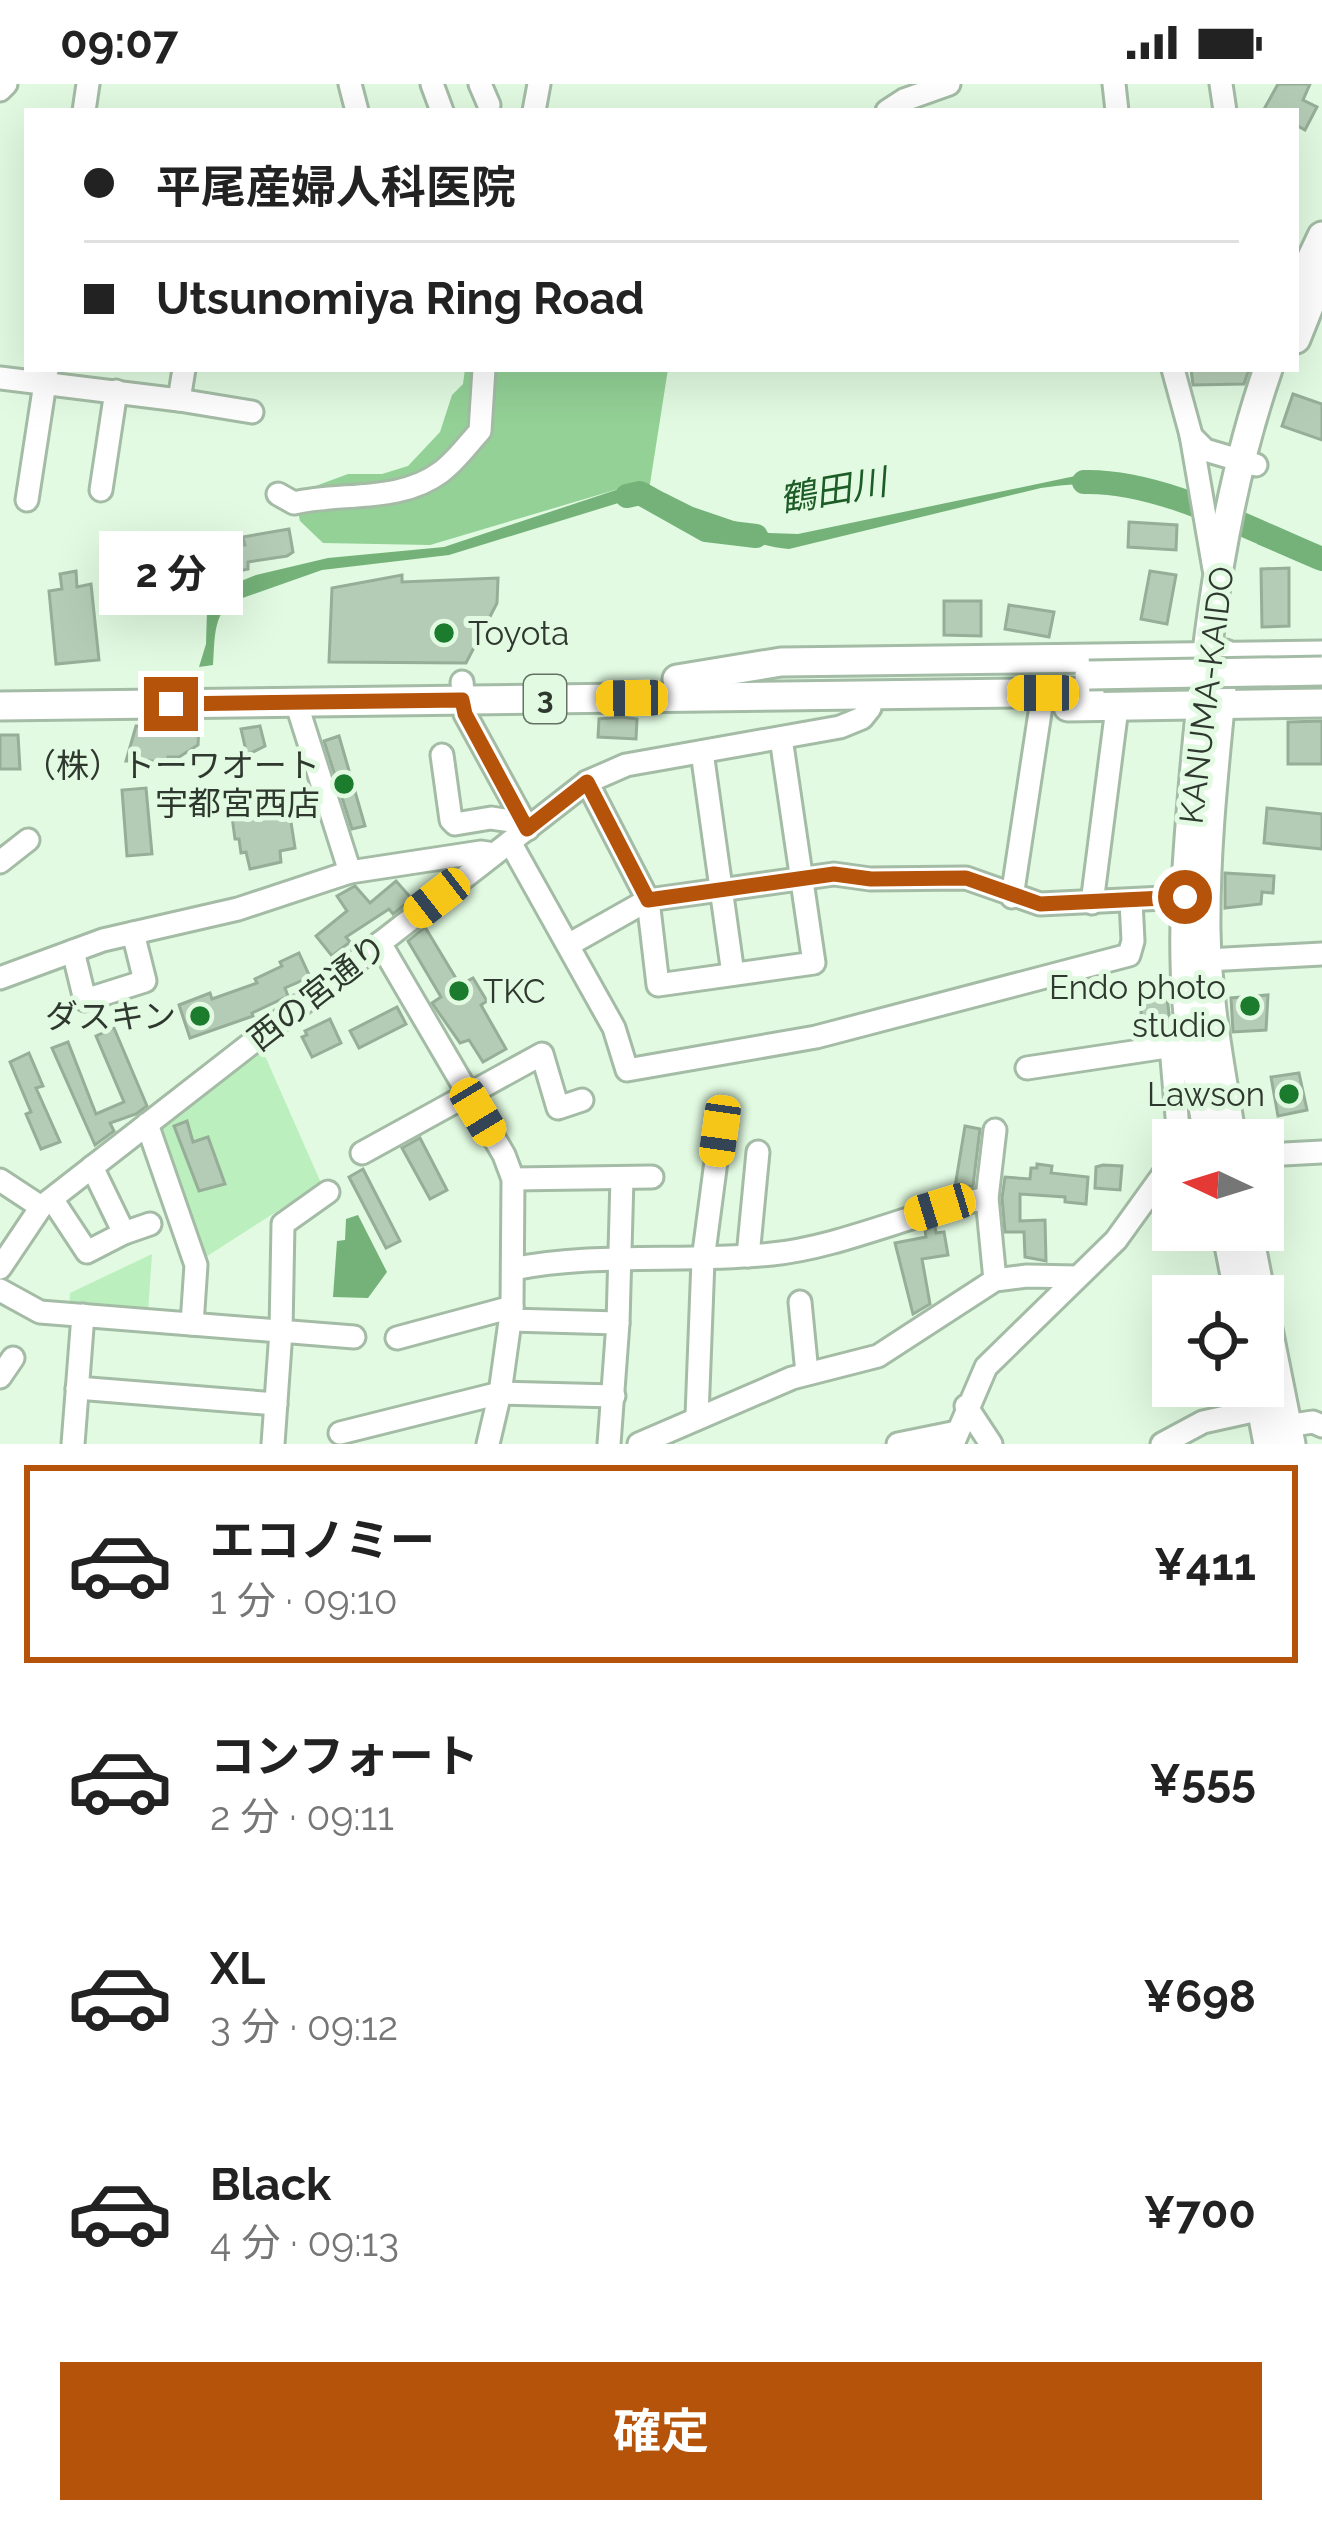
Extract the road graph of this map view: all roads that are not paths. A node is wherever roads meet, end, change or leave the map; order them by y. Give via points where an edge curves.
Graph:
1 (949, 84) edge
2 (892, 108) edge
3 (1322, 236) edge
4 (1307, 279) edge
5 (1299, 323) edge
6 (184, 372) edge
7 (484, 372) edge
8 (1174, 372) edge
9 (1267, 372) edge
10 (1284, 372) edge
11 (46, 375) edge
12 (0, 378) edge
13 (116, 392) junction
14 (179, 400) junction
15 (253, 412) dead end
16 (1191, 435) junction
17 (1248, 463) junction
18 (101, 490) dead end
19 (278, 494) dead end
20 (27, 500) dead end
21 (1224, 536) junction
22 (1216, 655) junction
23 (1322, 655) edge
24 (1322, 671) edge
25 (1089, 683) junction
26 (0, 688) edge
27 (676, 688) junction
28 (1322, 688) edge
29 (462, 691) junction
30 (296, 702) junction
31 (1322, 704) edge
32 (0, 706) edge
33 (1041, 706) junction
34 (1210, 706) junction
35 (870, 708) junction
36 (1118, 708) junction
37 (781, 738) junction
38 (702, 752) junction
39 (442, 754) dead end
40 (587, 782) junction
41 (514, 837) junction
42 (28, 840) dead end
43 (0, 862) edge
44 (350, 872) junction
45 (804, 879) junction
46 (723, 889) junction
47 (1012, 897) junction
48 (1185, 897) junction
49 (648, 900) junction
50 (1131, 901) junction
51 (1092, 903) junction
52 (133, 933) junction
53 (380, 943) junction
54 (569, 944) junction
55 (73, 951) junction
56 (1322, 954) edge
57 (1207, 960) junction
58 (733, 974) junction
59 (0, 979) edge
60 (1182, 1045) junction
61 (1027, 1068) dead end
62 (467, 1093) junction
63 (582, 1100) dead end
64 (1179, 1119) edge
65 (1203, 1119) edge
66 (1229, 1119) edge
67 (147, 1124) junction
68 (995, 1130) dead end
69 (720, 1131) dead end
70 (758, 1152) dead end
71 (1322, 1152) edge
72 (362, 1153) dead end
73 (1284, 1154) edge
74 (92, 1167) junction
75 (652, 1177) dead end
76 (622, 1178) junction
77 (513, 1179) junction
78 (0, 1180) edge
79 (1152, 1190) edge
80 (328, 1192) dead end
81 (987, 1198) junction
82 (47, 1203) junction
83 (150, 1224) dead end
84 (124, 1233) junction
85 (748, 1256) junction
86 (703, 1260) junction
87 (620, 1261) junction
88 (0, 1268) edge
89 (513, 1269) junction
90 (1077, 1277) junction
91 (995, 1280) junction
92 (0, 1290) edge
93 (800, 1302) dead end
94 (511, 1313) junction
95 (83, 1316) junction
96 (618, 1323) junction
97 (192, 1324) junction
98 (281, 1331) junction
99 (354, 1337) dead end
100 (397, 1337) dead end
101 (807, 1373) junction
102 (76, 1388) junction
103 (500, 1393) junction
104 (614, 1396) junction
105 (276, 1403) junction
106 (966, 1406) junction
107 (698, 1416) junction
108 (1272, 1423) edge
109 (1322, 1426) edge
110 (340, 1432) dead end
111 (955, 1438) edge
112 (73, 1444) edge
113 (273, 1444) edge
114 (488, 1444) edge
115 (609, 1444) edge
116 (639, 1444) edge
117 (898, 1444) edge
118 (991, 1444) edge
119 (1162, 1444) edge

1 - 2 street
3 - 4 main road
4 - 5 main road
6 - 14 street
7 - 19 street via 480,431 440,474 386,494 295,503
8 - 16 street
9 - 17 main road
10 - 17 main road
11 - 12 street
11 - 13 street
11 - 20 street
13 - 14 street
13 - 18 street
14 - 15 street
16 - 17 street via 1205,450
16 - 21 street via 1203,494
17 - 21 main road
21 - 22 main road
21 - 22 main road, KANUMA-KAIDO
22 - 23 main road, 3
22 - 27 main road, 3 via 781,662
22 - 34 main road, KANUMA-KAIDO
24 - 25 main road, 3, bridge
25 - 27 main road, 3
25 - 28 main road, 3
26 - 29 main road, 3
27 - 29 main road, 3
27 - 35 main road, 3 via 742,704
29 - 30 main road, 3
29 - 41 street
30 - 32 main road, 3
30 - 44 street
31 - 34 main road, 3
33 - 35 main road, 3
33 - 36 main road, 3
33 - 47 street
34 - 36 main road, 3
34 - 48 main road, KANUMA-KAIDO
34 - 57 main road, KANUMA-KAIDO
35 - 37 street, 西の宮通り via 852,723
36 - 51 street
37 - 38 street, 西の宮通り
37 - 45 street
38 - 40 street, 西の宮通り via 626,765
38 - 46 street
39 - 41 street via 451,820 491,818
40 - 41 street, 西の宮通り
40 - 49 street
41 - 44 street via 481,852
41 - 53 street, 西の宮通り
41 - 54 street
42 - 43 street
44 - 52 street
45 - 46 street
45 - 47 street via 966,878
45 - 58 street via 814,963
46 - 49 street
46 - 58 street
47 - 51 street
48 - 50 street
48 - 60 main road, KANUMA-KAIDO
49 - 54 street
49 - 58 street via 658,985
50 - 51 street
50 - 54 street via 1129,955 816,1037 627,1070
52 - 55 street
52 - 55 street via 145,981 85,1000
53 - 62 street
53 - 67 street, 西の宮通り
55 - 59 street
56 - 57 street
57 - 66 main road, KANUMA-KAIDO
60 - 61 street
60 - 64 street
60 - 65 main road, KANUMA-KAIDO
62 - 63 street via 542,1054 558,1108
62 - 72 street
62 - 77 street
67 - 74 street, 西の宮通り
67 - 97 street via 196,1264
68 - 81 street
69 - 86 street
70 - 85 street
71 - 73 street
74 - 82 street, 西の宮通り
74 - 84 street
75 - 76 street
76 - 77 street
76 - 87 street
77 - 89 street
78 - 82 street
79 - 90 street
80 - 98 street via 283,1224
81 - 85 street
81 - 91 street
82 - 84 street via 87,1252
82 - 88 street, 西の宮通り
83 - 84 street
85 - 86 street
86 - 87 street
86 - 107 street
87 - 89 street
87 - 96 street
89 - 94 street
90 - 91 street
90 - 106 street via 986,1367
91 - 101 street via 878,1356
92 - 95 street via 40,1312
93 - 101 street
94 - 96 street
94 - 100 street
94 - 103 street
95 - 97 street
95 - 102 street
96 - 104 street
97 - 98 street
98 - 99 street
98 - 105 street
101 - 107 street
102 - 105 street
102 - 112 street
103 - 104 street
103 - 110 street
103 - 114 street
104 - 115 street
105 - 113 street
106 - 111 street
106 - 118 street
107 - 116 street
108 - 109 street
108 - 119 street via 1203,1422
111 - 117 street

